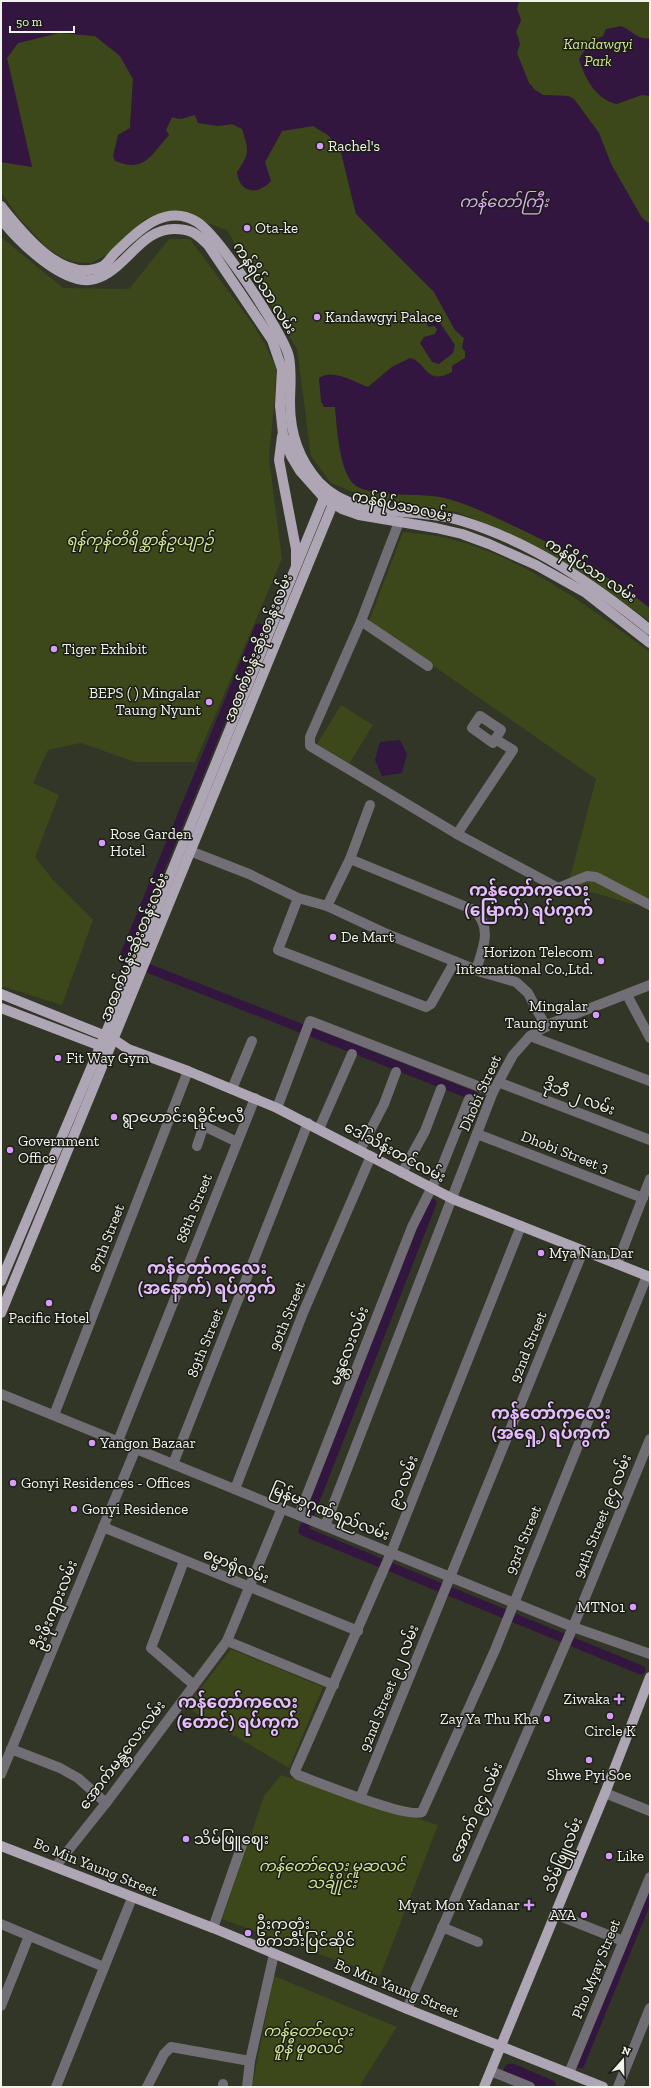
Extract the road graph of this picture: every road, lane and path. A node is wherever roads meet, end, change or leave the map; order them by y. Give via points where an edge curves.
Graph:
1 (1, 206) edge
2 (168, 216) junction
3 (1, 219) edge
4 (170, 229) junction
5 (285, 405) junction
6 (283, 434) junction
7 (330, 497) junction
8 (399, 522) junction
9 (296, 569) junction
10 (286, 607) junction
11 (361, 621) junction
12 (650, 630) edge
13 (650, 644) edge
14 (428, 666) dead end
15 (495, 739) dead end
16 (370, 805) dead end
17 (458, 834) junction
18 (186, 849) junction
19 (350, 859) junction
20 (298, 898) junction
21 (650, 905) edge
22 (326, 906) junction
23 (455, 961) junction
24 (476, 970) junction
25 (650, 986) edge
26 (1, 994) edge
27 (626, 995) junction
28 (1, 1008) edge
29 (546, 1027) junction
30 (530, 1036) junction
31 (109, 1037) junction
32 (650, 1038) edge
33 (252, 1041) dead end
34 (104, 1048) junction
35 (128, 1050) junction
36 (352, 1054) dead end
37 (188, 1071) junction
38 (396, 1072) dead end
39 (650, 1081) edge
40 (498, 1082) junction
41 (232, 1088) junction
42 (441, 1089) dead end
43 (493, 1092) junction
44 (255, 1098) junction
45 (469, 1099) dead end
46 (277, 1108) junction
47 (308, 1123) junction
48 (320, 1128) junction
49 (477, 1134) junction
50 (650, 1140) edge
51 (237, 1142) junction
52 (197, 1146) dead end
53 (63, 1147) junction
54 (360, 1150) junction
55 (371, 1156) junction
56 (402, 1173) junction
57 (650, 1180) edge
58 (431, 1188) junction
59 (643, 1198) junction
60 (453, 1199) junction
61 (521, 1226) junction
62 (17, 1242) junction
63 (28, 1246) junction
64 (583, 1251) junction
65 (617, 1264) junction
66 (648, 1277) edge
67 (1, 1281) edge
68 (1, 1313) edge
69 (1, 1394) edge
70 (54, 1415) junction
71 (650, 1440) edge
72 (118, 1441) junction
73 (136, 1448) junction
74 (173, 1464) junction
75 (235, 1489) junction
76 (282, 1508) junction
77 (299, 1515) junction
78 (325, 1526) junction
79 (103, 1527) junction
80 (391, 1553) junction
81 (184, 1561) junction
82 (451, 1577) junction
83 (250, 1588) junction
84 (444, 1592) joint
85 (514, 1603) junction
86 (573, 1626) junction
87 (358, 1631) junction
88 (227, 1641) junction
89 (650, 1654) edge
90 (650, 1677) edge
91 (194, 1685) junction
92 (334, 1685) junction
93 (12, 1749) junction
94 (1, 1774) edge
95 (605, 1793) junction
96 (360, 1798) junction
97 (106, 1803) junction
98 (650, 1811) edge
99 (242, 1845) dead end
100 (1, 1846) edge
101 (55, 1867) junction
102 (650, 1877) edge
103 (132, 1898) junction
104 (555, 1914) junction
105 (1, 1924) edge
106 (442, 1927) junction
107 (213, 1928) junction
108 (29, 1936) junction
109 (623, 1941) junction
110 (478, 1942) dead end
111 (274, 1954) junction
112 (104, 1967) junction
113 (1, 2006) edge
114 (406, 2008) junction
115 (650, 2008) edge
116 (501, 2046) junction
117 (250, 2061) junction
118 (491, 2071) junction
119 (569, 2074) junction
120 (512, 2084) edge
121 (56, 2087) edge
122 (147, 2087) edge
123 (247, 2087) edge
124 (484, 2087) edge
125 (530, 2087) edge
126 (603, 2087) edge
127 (618, 2087) edge

1 - 2 main road, ကန်ရိပ်သာ လမ်း via 22,233 46,255 71,268 90,270 105,265 142,227 160,217
2 - 4 main road
2 - 5 main road, ကန်ရိပ်သာ လမ်း via 185,217 198,222 228,256 266,312 288,354 291,374
3 - 4 main road, ကန်ရိပ်သာလမ်း via 49,266 80,278 94,280 108,274 148,238
4 - 5 main road, ကန်ရိပ်သာလမ်း via 183,229 197,234 208,245 272,340 282,369
5 - 6 main road, ကန်ရိပ်သာလမ်း
5 - 7 main road, ကန်ရိပ်သာ လမ်း via 292,435 300,454
6 - 7 main road, ကန်ရိပ်သာလမ်း via 300,471
6 - 9 main road via 279,460 296,549
7 - 8 main road, ကန်ရိပ်သာလမ်း via 359,515
7 - 9 main road, အထက်ပန်းဆိုးတန်းလမ်း
7 - 10 main road, အထက်ပန်းဆိုးတန်းလမ်း
7 - 12 main road, ကန်ရိပ်သာ လမ်း via 363,507 461,520 521,544 572,572
8 - 11 street
8 - 13 main road, ကန်ရိပ်သာလမ်း via 462,534 536,565 586,593
9 - 10 main road, အထက်ပန်းဆိုးတန်းလမ်း
10 - 18 main road, အထက်ပန်းဆိုးတန်းလမ်း
11 - 14 street
11 - 17 street via 310,737 310,746
15 - 17 street via 513,750
16 - 19 street
17 - 21 street via 558,888 587,876 596,877
18 - 20 street via 249,874
18 - 31 main road, အထက်ပန်းဆိုးတန်းလမ်း
19 - 22 street
19 - 24 street via 474,910 484,922 485,932 484,945
20 - 22 street
20 - 23 street via 278,950 285,953 426,1007 431,1004
22 - 23 street
23 - 24 street
24 - 29 street via 516,982 528,993
25 - 27 street, Dhobi Street
26 - 31 main road
27 - 29 street, Dhobi Street
27 - 32 street
28 - 34 main road
29 - 30 street, Dhobi Street
30 - 39 street
30 - 40 street, Dhobi Street via 513,1055
31 - 34 main road, အထက်ပန်းဆိုးတန်းလမ်း
31 - 35 main road
33 - 41 street
34 - 35 main road
34 - 53 main road, အထက်ပန်းဆိုးတန်းလမ်း
35 - 37 main road, ဒေါ်သိန်းတင်လမ်း
36 - 48 street
37 - 41 main road, ဒေါ်သိန်းတင်လမ်း
37 - 70 street, 87th Street
38 - 54 street via 384,1104
40 - 43 street, Dhobi Street
40 - 50 street, ဒိုဘီ ၂ လမ်း
41 - 44 main road, ဒေါ်သိန်းတင်လမ်း
42 - 56 street via 425,1131
43 - 46 street via 310,1021
43 - 49 street, Dhobi Street
44 - 46 main road, ဒေါ်သိန်းတင်လမ်း
44 - 51 street, 88th Street
45 - 58 street, မန္တလေးလမ်း
46 - 47 main road, ဒေါ်သိန်းတင်လမ်း
47 - 48 main road, ဒေါ်သိန်းတင်လမ်း
47 - 74 street, 89th Street
48 - 54 main road, ဒေါ်သိန်းတင်လမ်း
49 - 59 street, Dhobi Street 3
49 - 60 street, Dhobi Street
51 - 52 street via 206,1127 203,1128
51 - 72 street, 88th Street
53 - 62 main road, အထက်ပန်းဆိုးတန်းလမ်း
53 - 63 main road, အထက်ပန်းဆိုးတန်းလမ်း
54 - 55 main road, ဒေါ်သိန်းတင်လမ်း
55 - 56 main road, ဒေါ်သိန်းတင်လမ်း
55 - 75 street, 90th Street via 303,1313
56 - 58 main road, ဒေါ်သိန်းတင်လမ်း
57 - 59 street
58 - 60 main road, ဒေါ်သိန်းတင်လမ်း
58 - 77 street, မန္တလေးလမ်း via 412,1227
59 - 65 street
60 - 61 main road, ဒေါ်သိန်းတင်လမ်း
60 - 78 street
61 - 64 main road, ဒေါ်သိန်းတင်လမ်း
61 - 80 street, ၉၁ လမ်း
62 - 63 main road
62 - 67 main road, အထက်ပန်းဆိုးတန်းလမ်း
63 - 68 main road, အထက်ပန်းဆိုးတန်းလမ်း
64 - 65 main road, ဒေါ်သိန်းတင်လမ်း
64 - 82 street, 92nd Street
65 - 66 main road, ဒေါ်သိန်းတင်လမ်း
66 - 85 street, 93rd Street
69 - 70 street, မြန်မာ့ဂုဏ်ရည်လမ်း
70 - 72 street, မြန်မာ့ဂုဏ်ရည်လမ်း
71 - 86 street, 94th Street ၉၄ လမ်း
72 - 73 street, မြန်မာ့ဂုဏ်ရည်လမ်း
73 - 74 street, မြန်မာ့ဂုဏ်ရည်လမ်း
73 - 79 street, ဦးဖိုးကျားလမ်း
74 - 75 street, မြန်မာ့ဂုဏ်ရည်လမ်း
75 - 76 street, မြန်မာ့ဂုဏ်ရည်လမ်း
76 - 77 street, မြန်မာ့ဂုဏ်ရည်လမ်း
76 - 83 street, အောက်မန္တလေးလမ်း
77 - 78 street, မြန်မာ့ဂုဏ်ရည်လမ်း
78 - 80 street, မြန်မာ့ဂုဏ်ရည်လမ်း
79 - 81 street, ဓမ္မာရုံလမ်း
79 - 93 street, ဦးဖိုးကျားလမ်း
80 - 82 street, မြန်မာ့ဂုဏ်ရည်လမ်း
80 - 87 street, ၉၁ လမ်း
81 - 83 street, ဓမ္မာရုံလမ်း
81 - 91 street via 151,1648
82 - 84 street, 92nd Street
82 - 85 street, မြန်မာ့ဂုဏ်ရည်လမ်း
83 - 87 street, ဓမ္မာရုံလမ်း
83 - 88 street, အောက်မန္တလေးလမ်း
84 - 96 street, 92nd Street ၉၂ လမ်း
85 - 86 street, မြန်မာ့ဂုဏ်ရည်လမ်း
85 - 96 street, 93rd Street via 422,1812 417,1814
86 - 89 street, မြန်မာ့ဂုဏ်ရည်လမ်း
86 - 106 street, အောက် ၉၄ လမ်း
87 - 92 street, ၉၁ လမ်း
88 - 91 street, အောက်မန္တလေးလမ်း
88 - 92 street
90 - 95 main road, သိမ်ဖြူလမ်း
91 - 97 street, အောက်မန္တလေးလမ်း
92 - 96 street, ၉၁ လမ်း via 295,1772 298,1776
93 - 94 street, ဦးဖိုးကျားလမ်း
93 - 97 street via 78,1778
95 - 98 street
95 - 104 main road, သိမ်ဖြူလမ်း
97 - 101 street, အောက်မန္တလေးလမ်း
99 - 107 street
100 - 101 main road, Bo Min Yaung Street
101 - 103 main road, Bo Min Yaung Street
102 - 109 street, Pho Myay Street
103 - 107 main road, Bo Min Yaung Street
103 - 112 street
104 - 109 street
104 - 116 main road, သိမ်ဖြူလမ်း
105 - 108 street
106 - 110 street
106 - 114 street, အောက် ၉၄ လမ်း
107 - 111 main road, Bo Min Yaung Street
108 - 112 street
108 - 113 street
109 - 119 street, Pho Myay Street
111 - 114 main road, Bo Min Yaung Street
111 - 117 street
112 - 121 street
114 - 116 main road, Bo Min Yaung Street
115 - 127 street
116 - 118 main road, သိမ်ဖြူလမ်း
116 - 119 main road, Bo Min Yaung Street
117 - 122 street via 171,2047 164,2054
117 - 123 street
118 - 120 street
118 - 124 main road, သိမ်ဖြူလမ်း
119 - 126 main road, Bo Min Yaung Street
120 - 125 street

